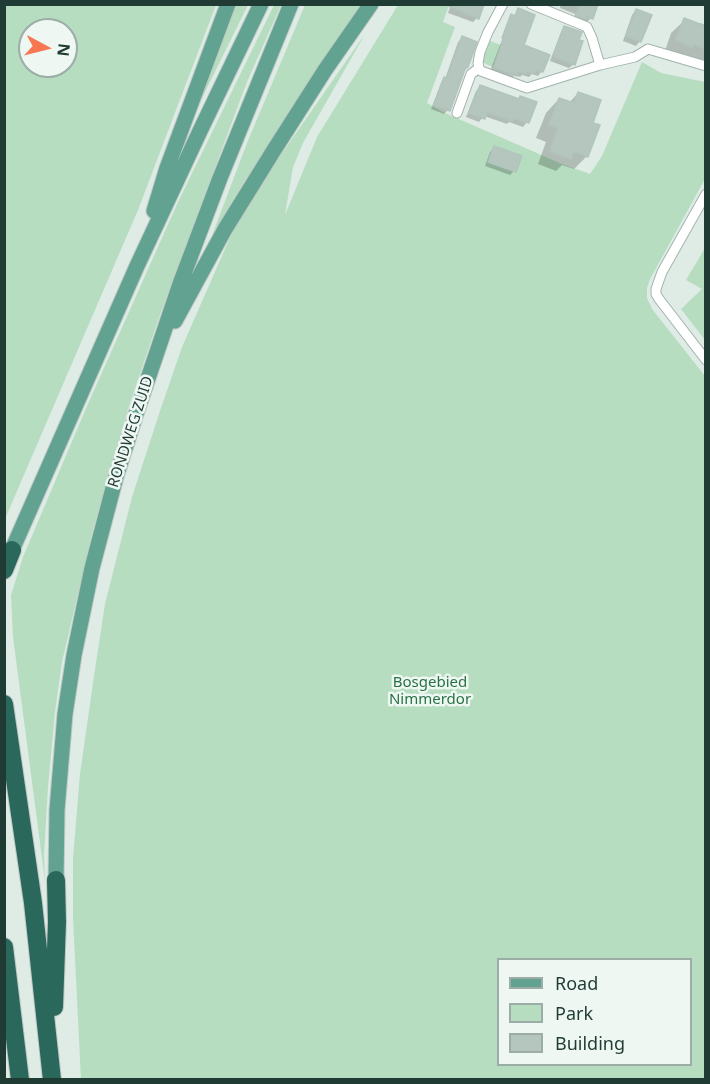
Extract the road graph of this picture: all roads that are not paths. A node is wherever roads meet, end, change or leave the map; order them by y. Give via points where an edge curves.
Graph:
1 (228, 4) edge
2 (261, 4) edge
3 (291, 4) edge
4 (371, 4) edge
5 (503, 4) edge
6 (531, 4) edge
7 (600, 65) junction
8 (705, 66) edge
9 (479, 68) junction
10 (457, 113) dead end
11 (705, 194) edge
12 (137, 266) junction
13 (157, 352) junction
14 (705, 360) edge
15 (12, 550) joint
16 (4, 570) edge
17 (4, 705) edge
18 (56, 880) joint
19 (4, 947) edge
20 (52, 1073) edge
21 (20, 1080) edge

1 - 12 main road via 167,168
2 - 12 main road
3 - 13 main road, RONDWEG ZUID via 220,178
4 - 13 main road via 225,229
5 - 9 street via 480,52
6 - 7 street via 588,27
7 - 8 street via 635,57 648,49
7 - 9 street via 527,88
9 - 10 street via 471,74
11 - 14 street via 656,289 659,300
12 - 15 main road
13 - 18 main road, RONDWEG ZUID via 116,477 82,610 63,736
15 - 16 highway
17 - 20 highway via 33,903
18 - 20 highway
19 - 21 highway

